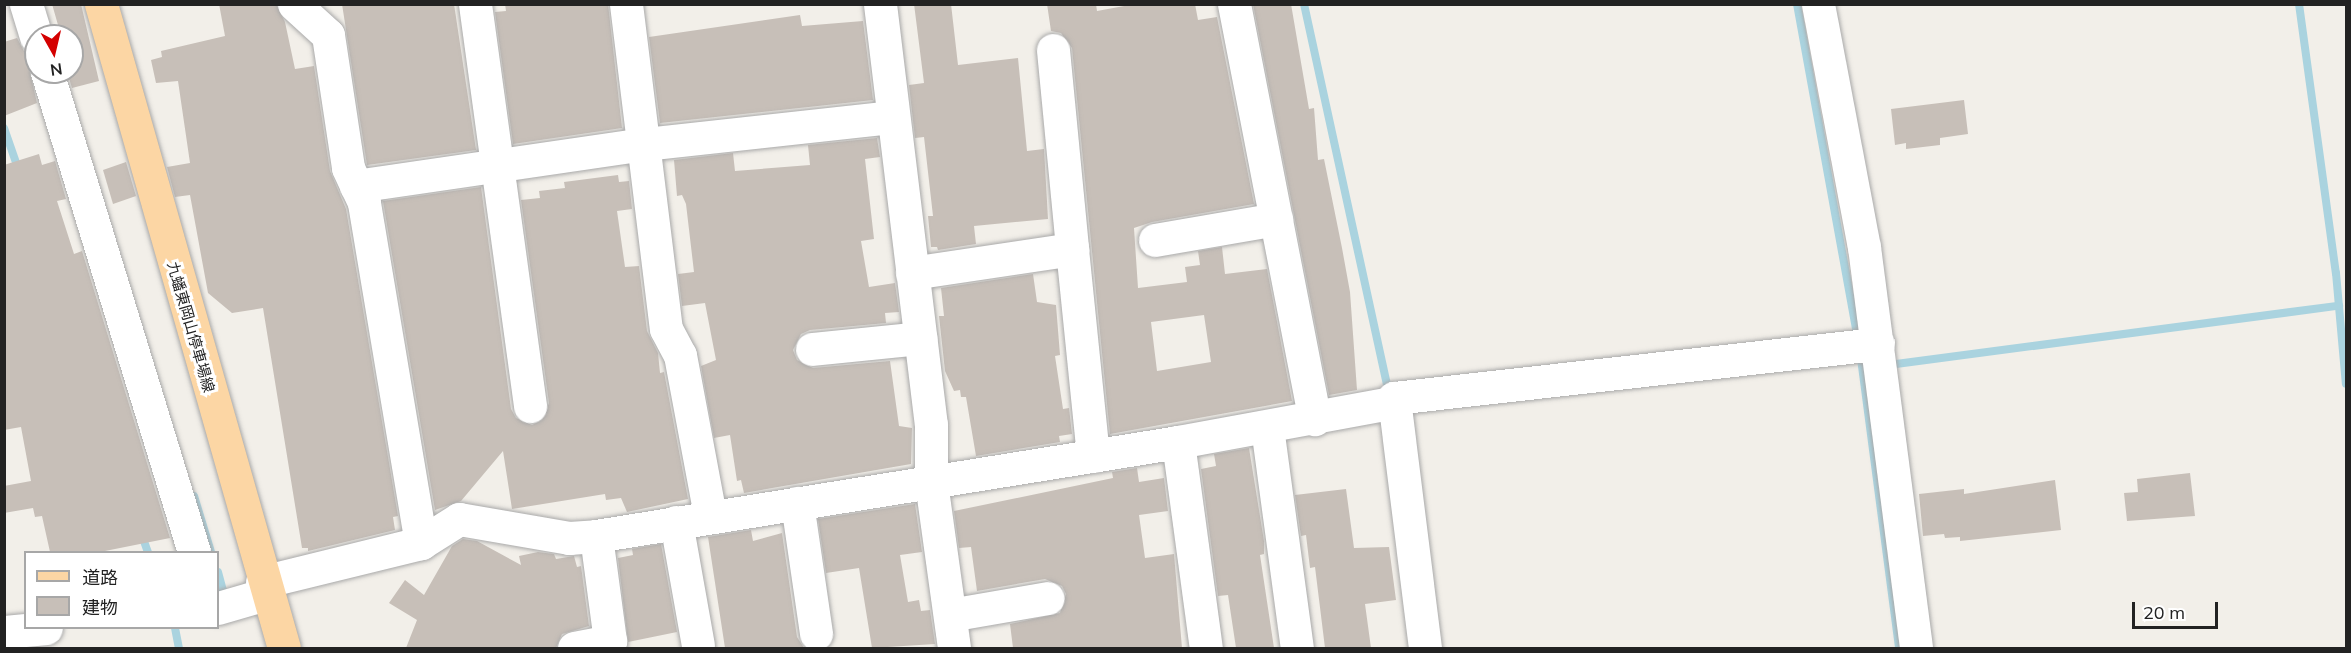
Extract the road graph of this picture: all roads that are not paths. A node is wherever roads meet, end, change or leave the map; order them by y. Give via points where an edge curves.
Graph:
1 (26, 4) edge
2 (101, 4) edge
3 (294, 4) edge
4 (475, 4) edge
5 (626, 4) edge
6 (880, 4) edge
7 (1234, 4) edge
8 (1818, 4) edge
9 (32, 24) edge
10 (1053, 50) dead end
11 (51, 84) edge
12 (893, 117) junction
13 (644, 144) junction
14 (497, 166) junction
15 (356, 186) junction
16 (1276, 219) junction
17 (1155, 240) dead end
18 (1072, 249) junction
19 (912, 273) junction
20 (920, 338) junction
21 (1865, 345) junction
22 (812, 349) dead end
23 (1390, 403) junction
24 (530, 406) dead end
25 (1315, 419) junction
26 (1267, 427) junction
27 (1178, 442) junction
28 (1093, 456) junction
29 (931, 482) junction
30 (797, 503) junction
31 (710, 516) junction
32 (676, 522) junction
33 (596, 536) junction
34 (421, 543) junction
35 (194, 551) edge
36 (264, 588) junction
37 (1048, 598) dead end
38 (219, 608) edge
39 (950, 615) junction
40 (29, 629) edge
41 (4, 632) edge
42 (816, 634) dead end
43 (698, 645) dead end
44 (284, 648) edge
45 (574, 648) edge
46 (954, 648) edge
47 (1206, 648) edge
48 (1297, 648) edge
49 (1425, 648) edge
50 (1916, 648) edge

1 - 9 street
2 - 36 main road, 九蟠東岡山停車場線
3 - 15 street via 328,35 348,168
4 - 14 street
5 - 13 street
6 - 12 street
7 - 16 street
8 - 21 street
10 - 18 street
11 - 35 street
12 - 13 street
12 - 19 street
13 - 14 street
13 - 31 street via 666,329 680,355
14 - 15 street
14 - 24 street
15 - 34 street via 364,202
16 - 17 street
16 - 25 street
18 - 19 street
18 - 28 street
19 - 20 street
20 - 22 street
20 - 29 street via 931,424
21 - 23 street via 1394,398
21 - 50 street
23 - 25 street
23 - 49 street
25 - 26 street
26 - 27 street
26 - 48 street
27 - 28 street
27 - 47 street
28 - 29 street
29 - 30 street
29 - 39 street
30 - 31 street
30 - 42 street
31 - 32 street
32 - 33 street
32 - 43 street
33 - 34 street via 569,538 459,519
33 - 45 street via 610,641
34 - 36 street
36 - 38 street
36 - 44 main road, 九蟠東岡山停車場線
37 - 39 street
39 - 46 street
40 - 41 street

